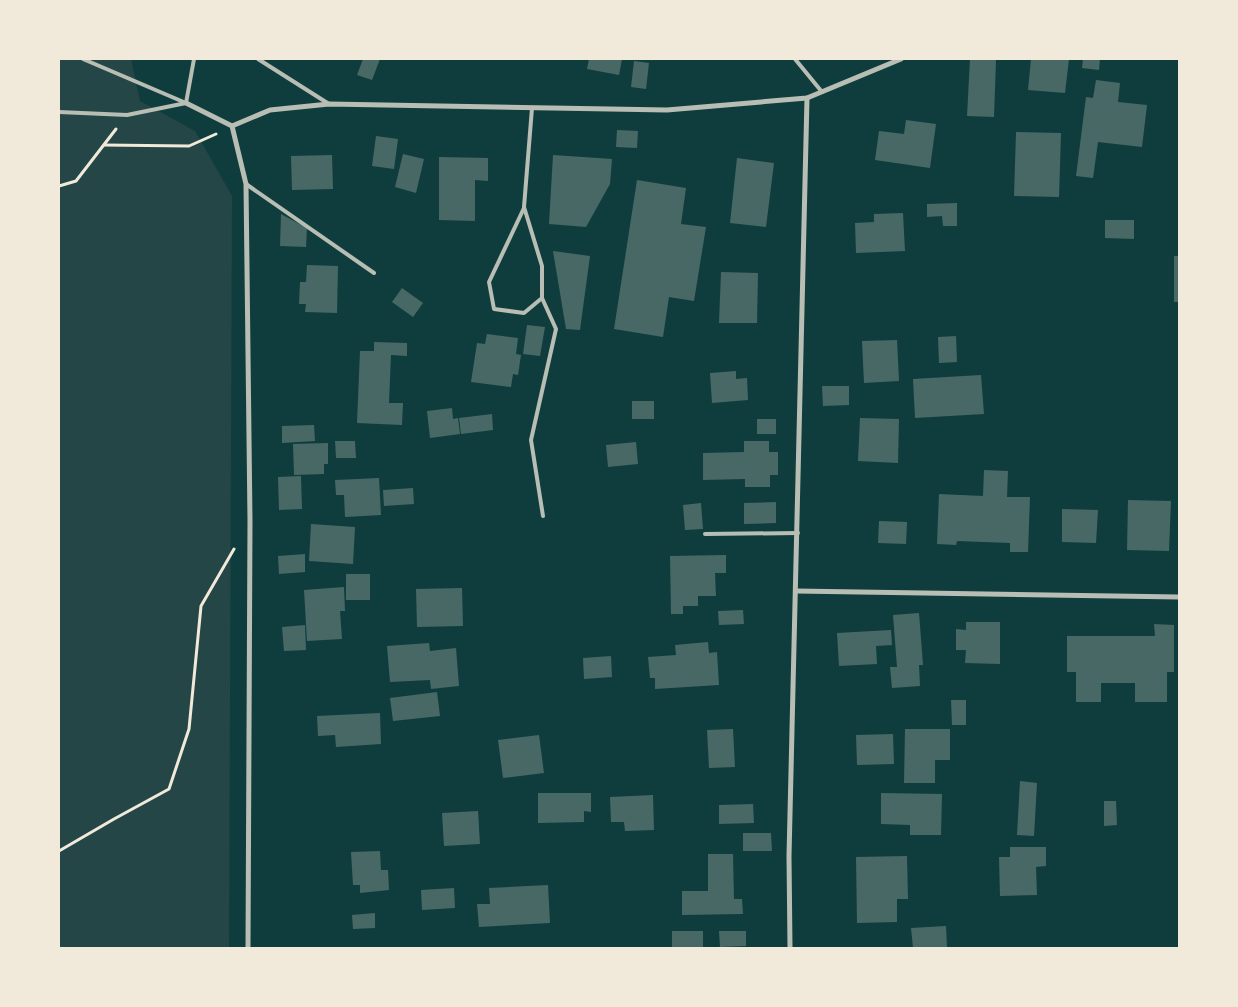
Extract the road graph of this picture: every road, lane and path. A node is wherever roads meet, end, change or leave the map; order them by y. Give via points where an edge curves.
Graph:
1 (83, 59) edge
2 (194, 59) edge
3 (258, 59) edge
4 (795, 59) edge
5 (901, 59) edge
6 (822, 92) junction
7 (807, 98) junction
8 (186, 103) junction
9 (329, 104) junction
10 (532, 108) junction
11 (59, 112) edge
12 (127, 115) junction
13 (232, 126) junction
14 (104, 145) junction
15 (246, 184) junction
16 (59, 186) edge
17 (524, 207) junction
18 (374, 273) dead end
19 (542, 298) junction
20 (543, 516) dead end
21 (798, 533) junction
22 (705, 534) dead end
23 (236, 546) dead end
24 (796, 591) junction
25 (1179, 597) edge
26 (59, 852) edge
27 (248, 948) edge
28 (790, 948) edge

1 - 8 lane
2 - 8 lane
3 - 9 lane
4 - 6 lane
5 - 6 street
6 - 7 street
7 - 10 street via 667,110
7 - 21 street
8 - 12 lane
8 - 13 street
9 - 10 street
9 - 13 street via 270,110
10 - 17 lane
11 - 12 lane
12 - 14 path
13 - 14 path via 189,146
13 - 15 street
14 - 16 path via 76,181
15 - 18 lane
15 - 27 street via 250,521
17 - 19 lane via 542,266
17 - 19 lane via 489,282 494,309 524,313
19 - 20 lane via 556,329 531,440
21 - 22 lane
21 - 24 street
23 - 26 path via 202,606 189,729 169,789
24 - 25 street
24 - 28 street via 789,856

